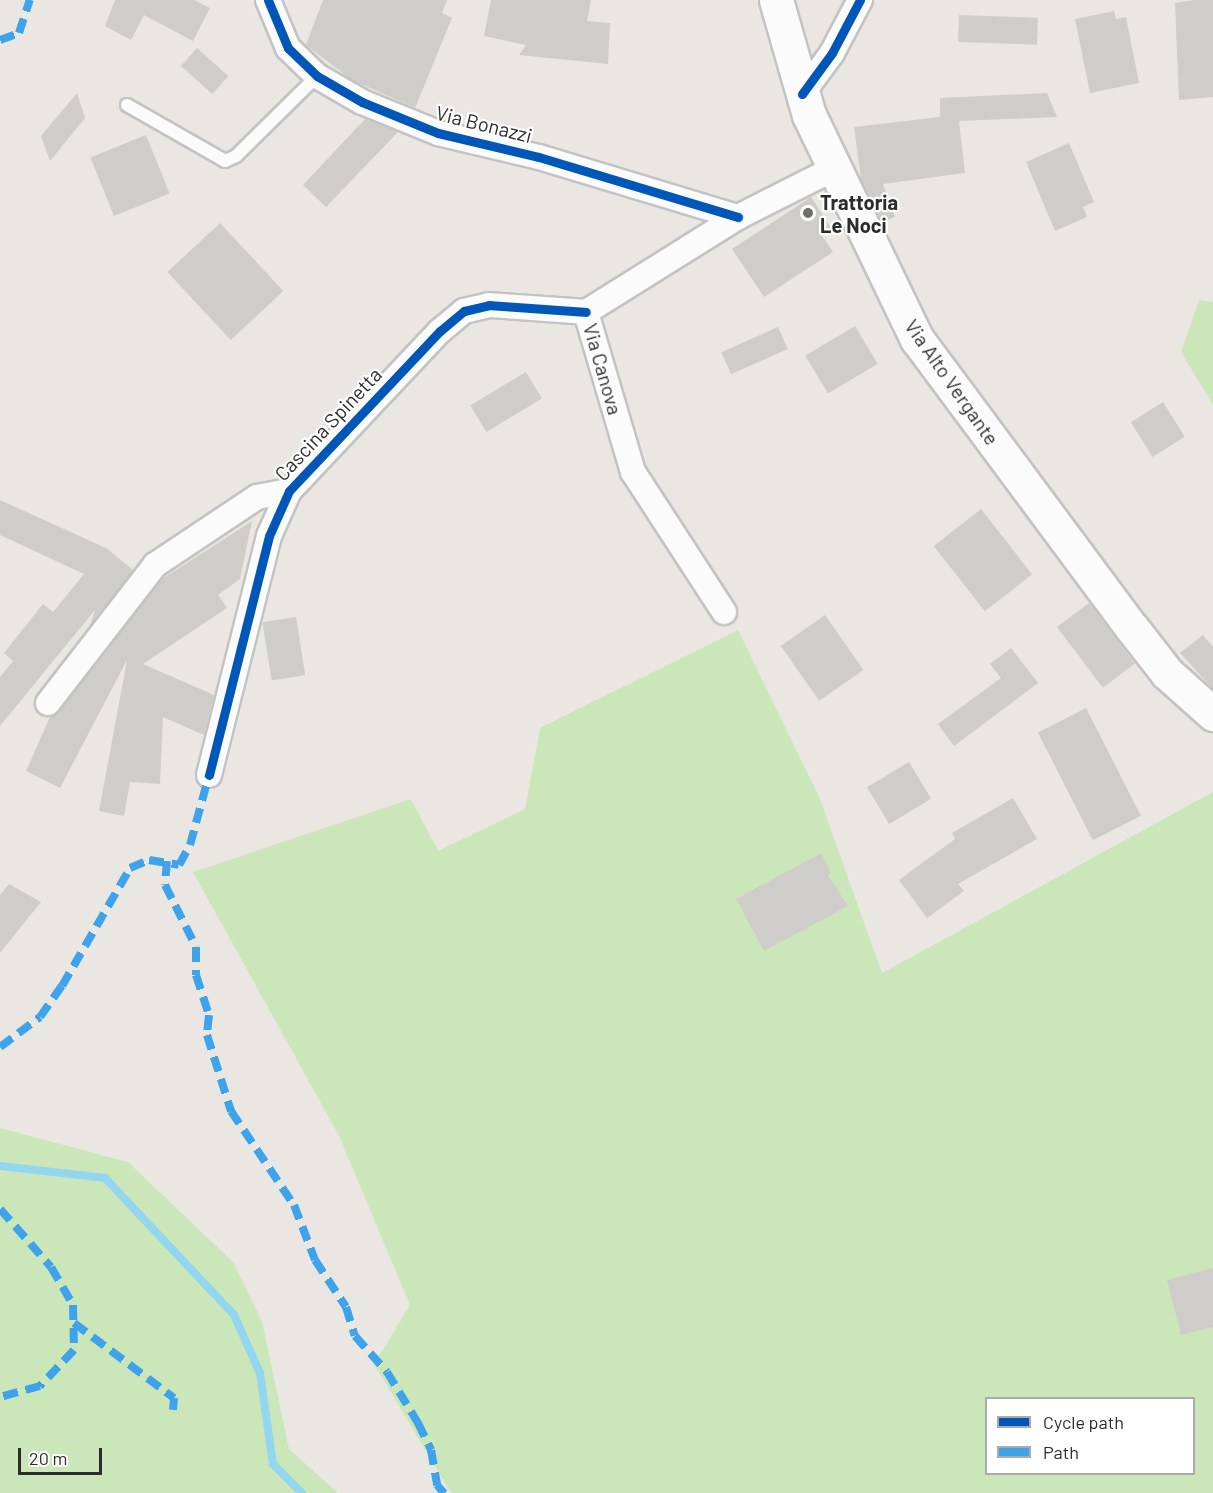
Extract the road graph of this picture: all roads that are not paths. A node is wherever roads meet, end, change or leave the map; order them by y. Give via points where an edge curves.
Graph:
1 (268, 0) edge
2 (776, 0) edge
3 (860, 0) edge
4 (317, 76) junction
5 (803, 86) junction
6 (127, 105) dead end
7 (834, 169) junction
8 (738, 217) junction
9 (586, 312) junction
10 (289, 491) junction
11 (724, 612) dead end
12 (48, 702) dead end
13 (1213, 714) edge
14 (208, 775) dead end

1 - 4 street, Via Bonazzi via 288,48
2 - 5 main road, Via Alto Vergante
3 - 5 street via 832,52
4 - 6 lane via 236,156 225,161
4 - 8 street, Via Bonazzi via 362,102 438,133 539,157
5 - 7 main road, Via Alto Vergante
7 - 8 street, Via Canova
7 - 13 main road, Via Alto Vergante via 917,339 1153,655 1192,699
8 - 9 street, Via Canova
9 - 10 street, Cascina Spinetta via 489,305 464,311 440,331
9 - 11 street, Via Canova via 633,472
10 - 12 street, Cascina Spinetta via 257,497 155,565
10 - 14 street, Cascina Spinetta via 269,536

